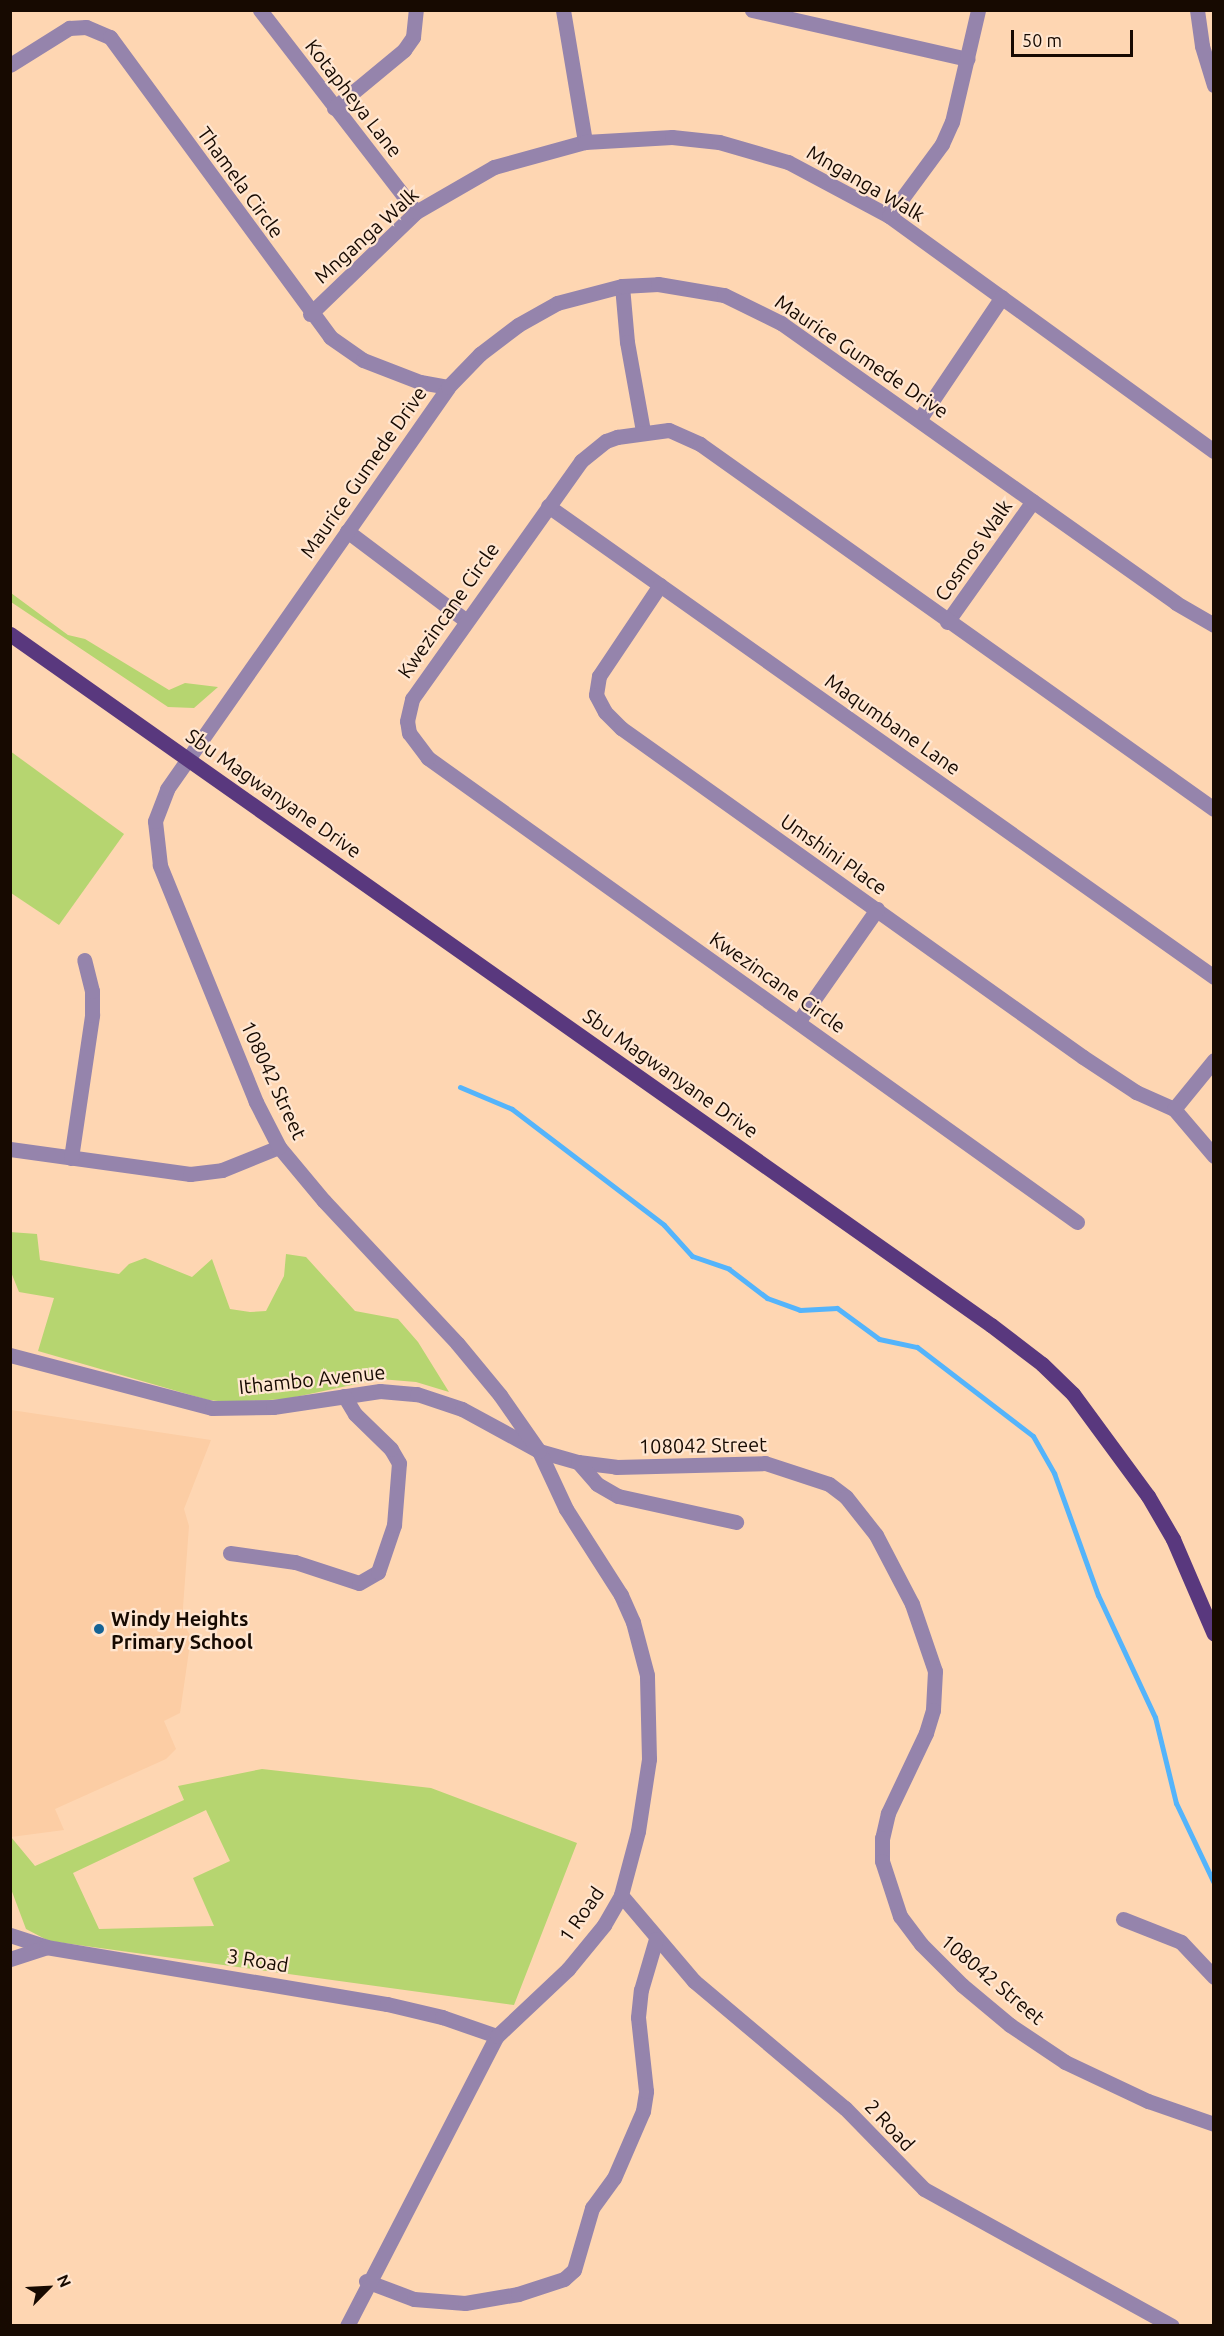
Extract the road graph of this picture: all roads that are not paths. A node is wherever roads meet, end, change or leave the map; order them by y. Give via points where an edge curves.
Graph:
1 (260, 10) edge
2 (416, 10) edge
3 (563, 10) edge
4 (752, 10) edge
5 (978, 10) edge
6 (1197, 10) edge
7 (967, 59) junction
8 (10, 65) edge
9 (1214, 85) edge
10 (334, 108) junction
11 (585, 142) junction
12 (416, 212) junction
13 (890, 216) junction
14 (622, 286) junction
15 (1002, 297) junction
16 (310, 314) junction
17 (448, 387) junction
18 (919, 420) junction
19 (643, 431) junction
20 (1214, 451) edge
21 (1033, 501) junction
22 (548, 506) junction
23 (347, 531) junction
24 (660, 585) junction
25 (465, 620) junction
26 (947, 622) junction
27 (1214, 626) edge
28 (10, 634) edge
29 (186, 757) junction
30 (1214, 809) edge
31 (877, 909) junction
32 (84, 960) dead end
33 (1214, 977) edge
34 (798, 1022) junction
35 (1214, 1060) edge
36 (1170, 1107) junction
37 (279, 1147) junction
38 (10, 1149) edge
39 (1214, 1156) edge
40 (71, 1158) junction
41 (1077, 1222) dead end
42 (10, 1355) edge
43 (344, 1396) junction
44 (539, 1451) junction
45 (578, 1462) junction
46 (736, 1522) dead end
47 (230, 1553) dead end
48 (1214, 1634) edge
49 (621, 1895) junction
50 (1123, 1919) dead end
51 (10, 1935) edge
52 (656, 1939) junction
53 (46, 1947) junction
54 (10, 1959) edge
55 (1214, 1977) edge
56 (497, 2036) junction
57 (1214, 2124) edge
58 (366, 2281) junction
59 (346, 2325) edge
60 (1172, 2325) edge

1 - 10 street, Kotapheya Lane
2 - 10 street via 413,37 404,50
3 - 11 street
4 - 7 street
5 - 7 street
6 - 9 street via 1202,46
7 - 13 street via 960,98 942,144
8 - 16 street, Thamela Circle via 69,28 86,27 110,37
10 - 12 street, Kotapheya Lane
11 - 12 street, Mnganga Walk via 494,167
11 - 13 street, Mnganga Walk via 672,137 746,148 822,177
12 - 16 street, Mnganga Walk
13 - 15 street, Mnganga Walk
14 - 17 street, Maurice Gumede Drive via 557,303 518,325 480,354
14 - 18 street, Maurice Gumede Drive via 658,284 724,295 809,341
14 - 19 street via 627,342
15 - 18 street
15 - 20 street, Mnganga Walk
16 - 17 street, Thamela Circle via 330,337 363,360 420,382
17 - 23 street, Maurice Gumede Drive
18 - 21 street, Maurice Gumede Drive
19 - 22 street, Kwezincane Circle via 606,441 592,450
19 - 26 street, Kwezincane Circle via 669,430 692,439
21 - 26 street, Cosmos Walk
21 - 27 street, Maurice Gumede Drive
22 - 24 street, Maqumbane Lane
22 - 25 street, Kwezincane Circle
23 - 25 street
23 - 29 street, Maurice Gumede Drive
24 - 31 street, Umshini Place via 599,676 596,695 605,712 621,728
24 - 33 street, Maqumbane Lane
25 - 34 street, Kwezincane Circle via 411,699 407,721 418,747 502,812
26 - 30 street, Kwezincane Circle
28 - 29 main road, Sbu Magwanyane Drive
29 - 37 street, 108042 Street via 167,789 155,821 160,865 256,1102
29 - 48 main road, Sbu Magwanyane Drive via 991,1324 1042,1364 1073,1394 1148,1496 1173,1539
31 - 34 street
31 - 36 street, Umshini Place via 1110,1076
32 - 40 street via 92,991 92,1015
34 - 41 street, Kwezincane Circle
35 - 36 street
36 - 39 street
37 - 40 street via 207,1174
37 - 44 street, 108042 Street via 485,1375
38 - 40 street
42 - 43 street, Ithambo Avenue via 189,1405 273,1407
43 - 44 street, Ithambo Avenue via 380,1391 427,1396 462,1409
43 - 47 street via 399,1463 394,1525 378,1572 359,1583 295,1562
44 - 45 street, 108042 Street
44 - 49 street, 1 Road via 566,1509 621,1595 636,1630 647,1675 650,1744 646,1782
45 - 46 street via 597,1484 618,1496
45 - 57 street, 108042 Street via 616,1467 765,1463 814,1476 846,1497 876,1535 896,1570 924,1633 935,1671 929,1722 888,1813 882,1838 882,1861 900,1916 921,1944 962,1984 1010,2025 1065,2062 1148,2101
49 - 52 street, 2 Road
49 - 56 street, 1 Road via 604,1926 568,1969
50 - 55 street via 1181,1941
51 - 53 street
52 - 58 street via 641,1990 638,2017 646,2091 643,2111 614,2178 592,2208 574,2270 564,2279 518,2294 465,2303 414,2299
52 - 60 street, 2 Road via 713,1999 844,2108 924,2189
53 - 54 street, 3 Road
53 - 56 street, 3 Road via 387,2004
56 - 58 street, 1 Road via 478,2064 416,2195
58 - 59 street, 1 Road

